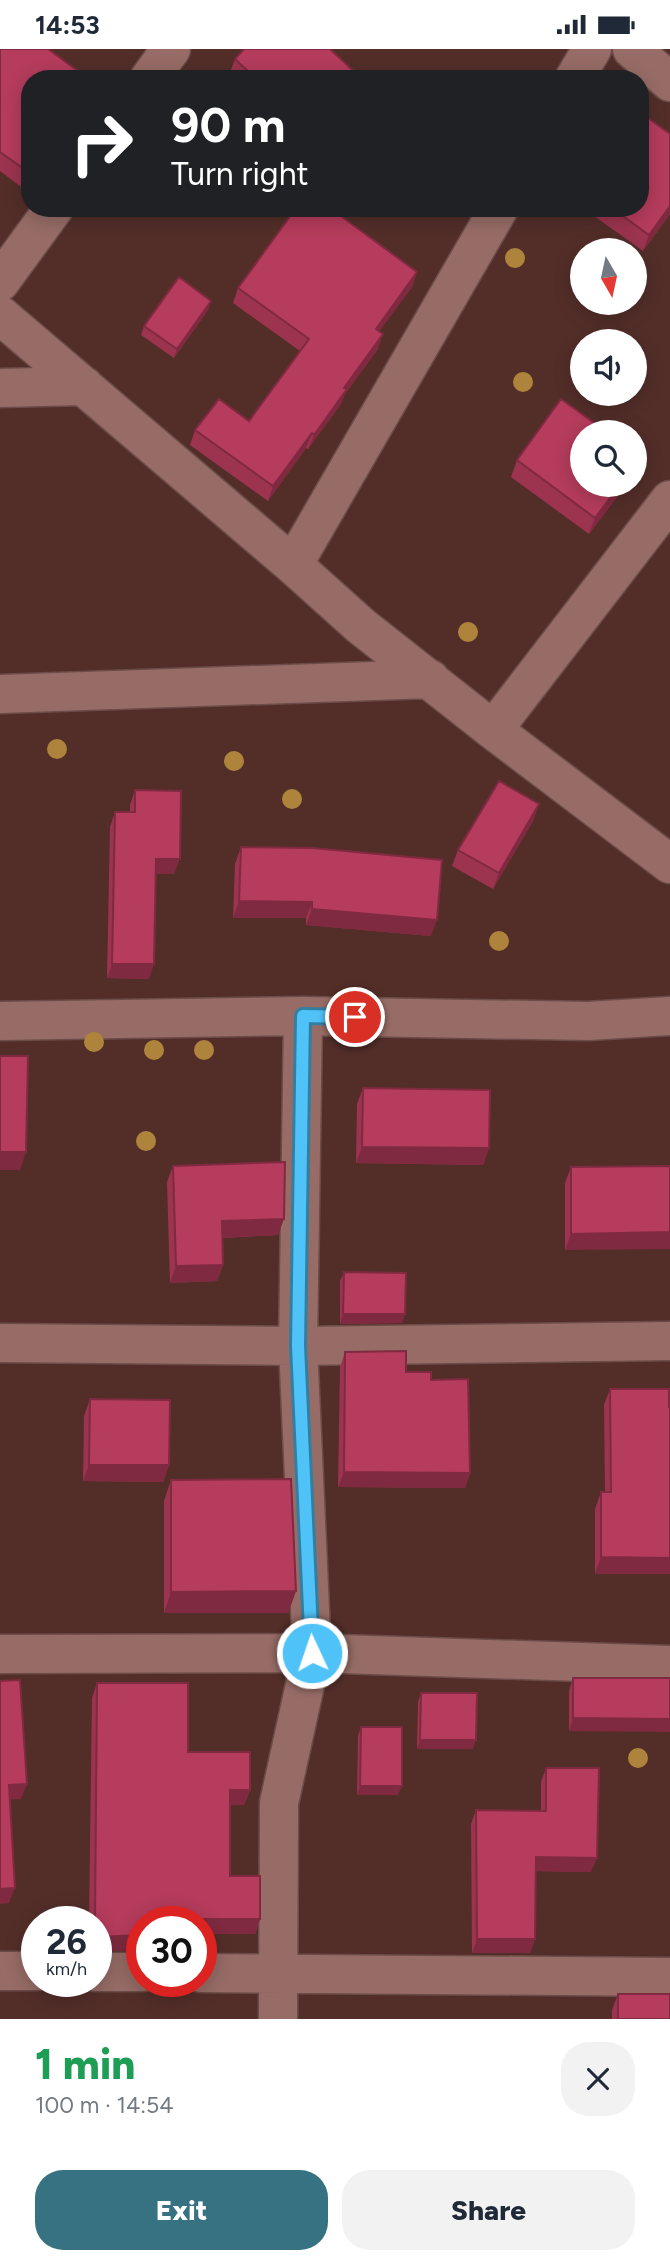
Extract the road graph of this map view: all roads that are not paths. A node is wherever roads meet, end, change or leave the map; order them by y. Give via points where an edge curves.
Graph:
1 (171, 49) edge
2 (592, 49) edge
3 (632, 49) edge
4 (156, 70) edge
5 (579, 70) edge
6 (670, 82) edge
7 (47, 217) edge
8 (494, 217) edge
9 (0, 282) edge
10 (0, 316) edge
11 (84, 386) junction
12 (0, 389) edge
13 (670, 501) edge
14 (293, 565) junction
15 (430, 679) junction
16 (0, 694) edge
17 (493, 730) junction
18 (670, 864) edge
19 (303, 1016) junction
20 (670, 1016) edge
21 (0, 1021) edge
22 (670, 1341) edge
23 (0, 1343) edge
24 (298, 1346) junction
25 (312, 1653) junction
26 (0, 1654) edge
27 (670, 1665) edge
28 (0, 1971) edge
29 (21, 1971) edge
30 (217, 1973) edge
31 (278, 1974) junction
32 (670, 1977) edge
33 (278, 2019) edge

1 - 4 street
2 - 5 street
3 - 6 street
7 - 9 street
8 - 14 street
10 - 11 street
11 - 12 street
11 - 14 street
13 - 17 street
14 - 15 street
15 - 16 street
15 - 17 street
17 - 18 street
19 - 20 street via 587,1021
19 - 21 street
19 - 24 street
22 - 24 street
23 - 24 street
24 - 25 street
25 - 26 street
25 - 27 street
25 - 31 street via 279,1803
28 - 29 street
30 - 31 street
31 - 32 street
31 - 33 street

